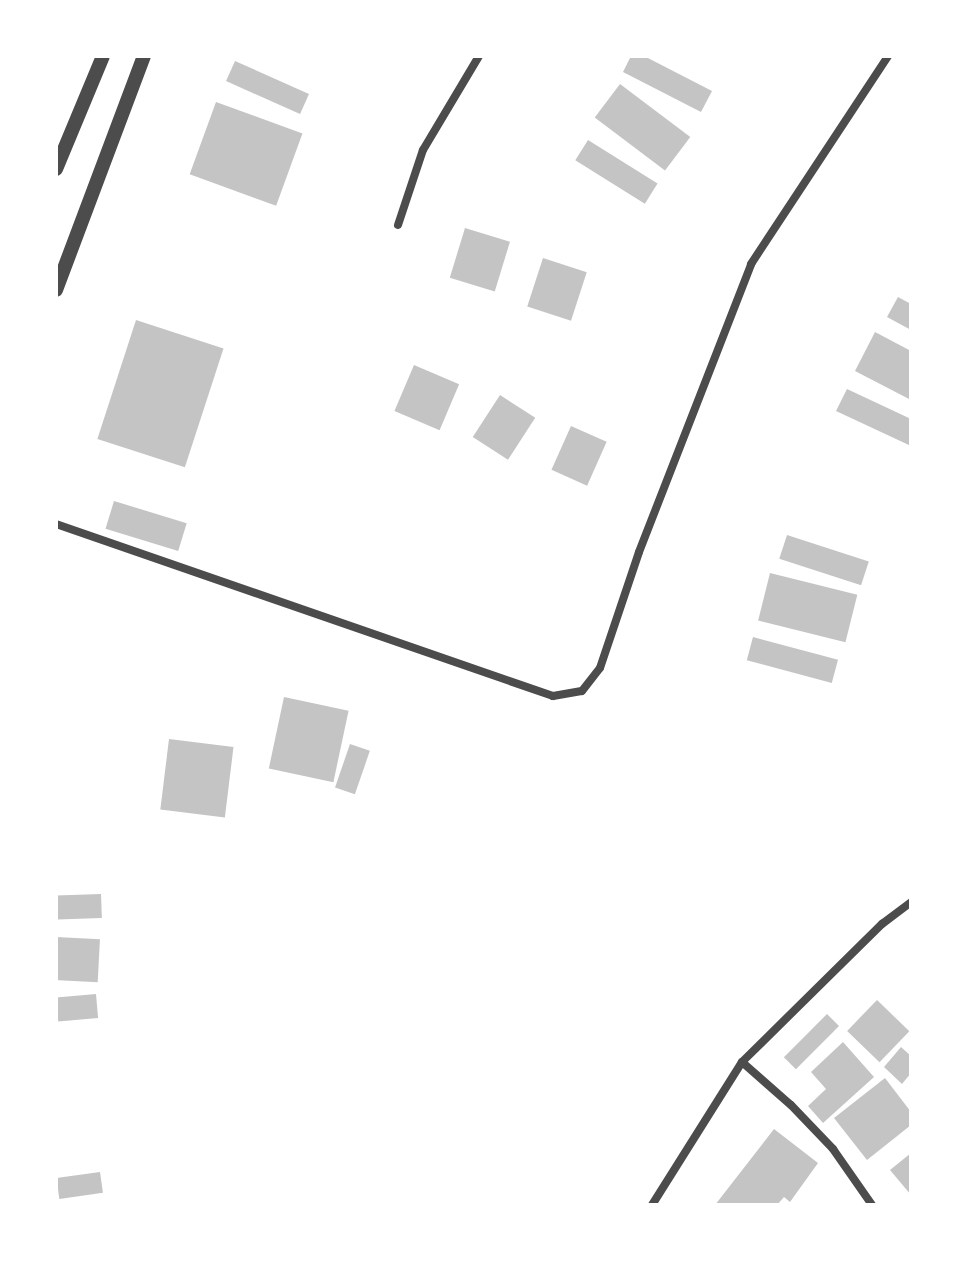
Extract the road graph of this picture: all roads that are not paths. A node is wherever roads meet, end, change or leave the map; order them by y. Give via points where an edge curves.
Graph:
1 (103, 56) edge
2 (144, 56) edge
3 (479, 56) edge
4 (888, 56) edge
5 (56, 169) edge
6 (398, 225) dead end
7 (56, 290) edge
8 (56, 524) edge
9 (911, 902) edge
10 (742, 1062) junction
11 (652, 1205) edge
12 (872, 1205) edge

1 - 5 street
2 - 7 street
3 - 6 street via 423,150
4 - 8 street via 751,264 639,552 600,668 582,691 553,696
9 - 10 street
10 - 11 street
10 - 12 street via 833,1149

